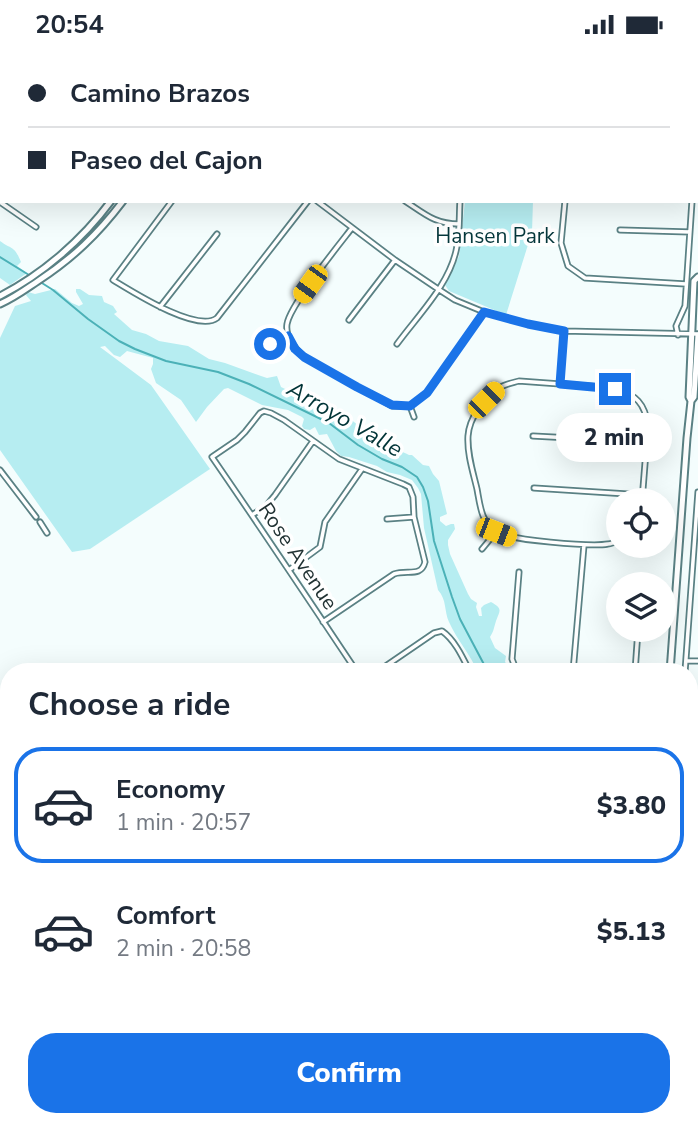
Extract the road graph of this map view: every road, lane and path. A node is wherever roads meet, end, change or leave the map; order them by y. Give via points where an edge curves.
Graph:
1 (1, 203) edge
2 (109, 203) edge
3 (121, 203) edge
4 (171, 203) edge
5 (306, 203) edge
6 (320, 203) edge
7 (408, 203) edge
8 (460, 203) edge
9 (565, 203) edge
10 (692, 203) edge
11 (459, 224) junction
12 (36, 227) dead end
13 (352, 228) junction
14 (620, 230) dead end
15 (690, 232) junction
16 (217, 234) dead end
17 (395, 260) junction
18 (698, 277) edge
19 (686, 284) junction
20 (22, 288) junction
21 (438, 289) junction
22 (0, 296) edge
23 (0, 303) edge
24 (160, 307) junction
25 (484, 312) junction
26 (349, 320) dead end
27 (564, 331) junction
28 (696, 334) edge
29 (678, 335) junction
30 (288, 336) junction
31 (270, 344) dead end
32 (397, 344) dead end
33 (560, 384) junction
34 (691, 401) junction
35 (410, 406) junction
36 (697, 407) edge
37 (414, 418) dead end
38 (533, 436) dead end
39 (313, 441) junction
40 (646, 442) junction
41 (362, 469) junction
42 (0, 470) edge
43 (534, 488) dead end
44 (643, 488) edge
45 (698, 492) edge
46 (606, 493) edge
47 (252, 515) junction
48 (37, 517) dead end
49 (414, 517) junction
50 (387, 519) dead end
51 (40, 522) dead end
52 (697, 523) edge
53 (496, 532) junction
54 (47, 533) dead end
55 (606, 544) edge
56 (584, 545) junction
57 (482, 549) dead end
58 (289, 570) junction
59 (519, 572) dead end
60 (691, 591) junction
61 (698, 592) edge
62 (324, 622) junction
63 (637, 642) edge
64 (686, 661) joint
65 (698, 661) edge
66 (352, 663) edge
67 (390, 663) edge
68 (465, 663) edge
69 (514, 663) edge
70 (574, 663) edge
71 (636, 663) edge
72 (671, 663) edge

1 - 12 street
2 - 20 main road via 80,237
3 - 20 main road via 87,245
4 - 24 street via 113,280
5 - 24 street via 213,322
6 - 13 street
7 - 11 street via 434,220
8 - 11 street
9 - 19 street via 561,243 568,266 585,278
10 - 15 street
11 - 21 street via 455,257
13 - 17 street
13 - 30 street via 297,303 287,324
14 - 15 street
15 - 19 street
16 - 24 street
17 - 21 street
17 - 26 street
18 - 28 main road via 694,281
19 - 29 street
20 - 22 main road
20 - 23 main road
21 - 25 street
21 - 32 street
25 - 27 street
25 - 35 street via 427,393
27 - 29 street
27 - 33 street
28 - 29 street
28 - 34 main road
30 - 31 street
30 - 35 street via 304,357 392,405
33 - 40 street via 628,392 646,414
33 - 53 street via 508,383 491,394 472,420 470,455 483,518
34 - 36 street
34 - 72 main road
35 - 37 street
38 - 40 street
39 - 41 street via 332,456
39 - 47 street via 266,506
39 - 47 street, Rose Avenue via 264,411 237,440 212,457
40 - 44 street
41 - 49 street via 408,487
41 - 58 street via 325,521 320,547
42 - 48 street
43 - 46 street
45 - 52 street
47 - 58 street, Rose Avenue
49 - 50 street
49 - 62 street via 424,567 394,574
51 - 54 street
52 - 60 street
53 - 56 street via 511,538
53 - 57 street
55 - 56 street
56 - 70 street
58 - 62 street, Rose Avenue
59 - 69 street
60 - 61 street
60 - 64 street
62 - 66 street, Rose Avenue
63 - 71 street
64 - 65 street
67 - 68 street via 443,631

